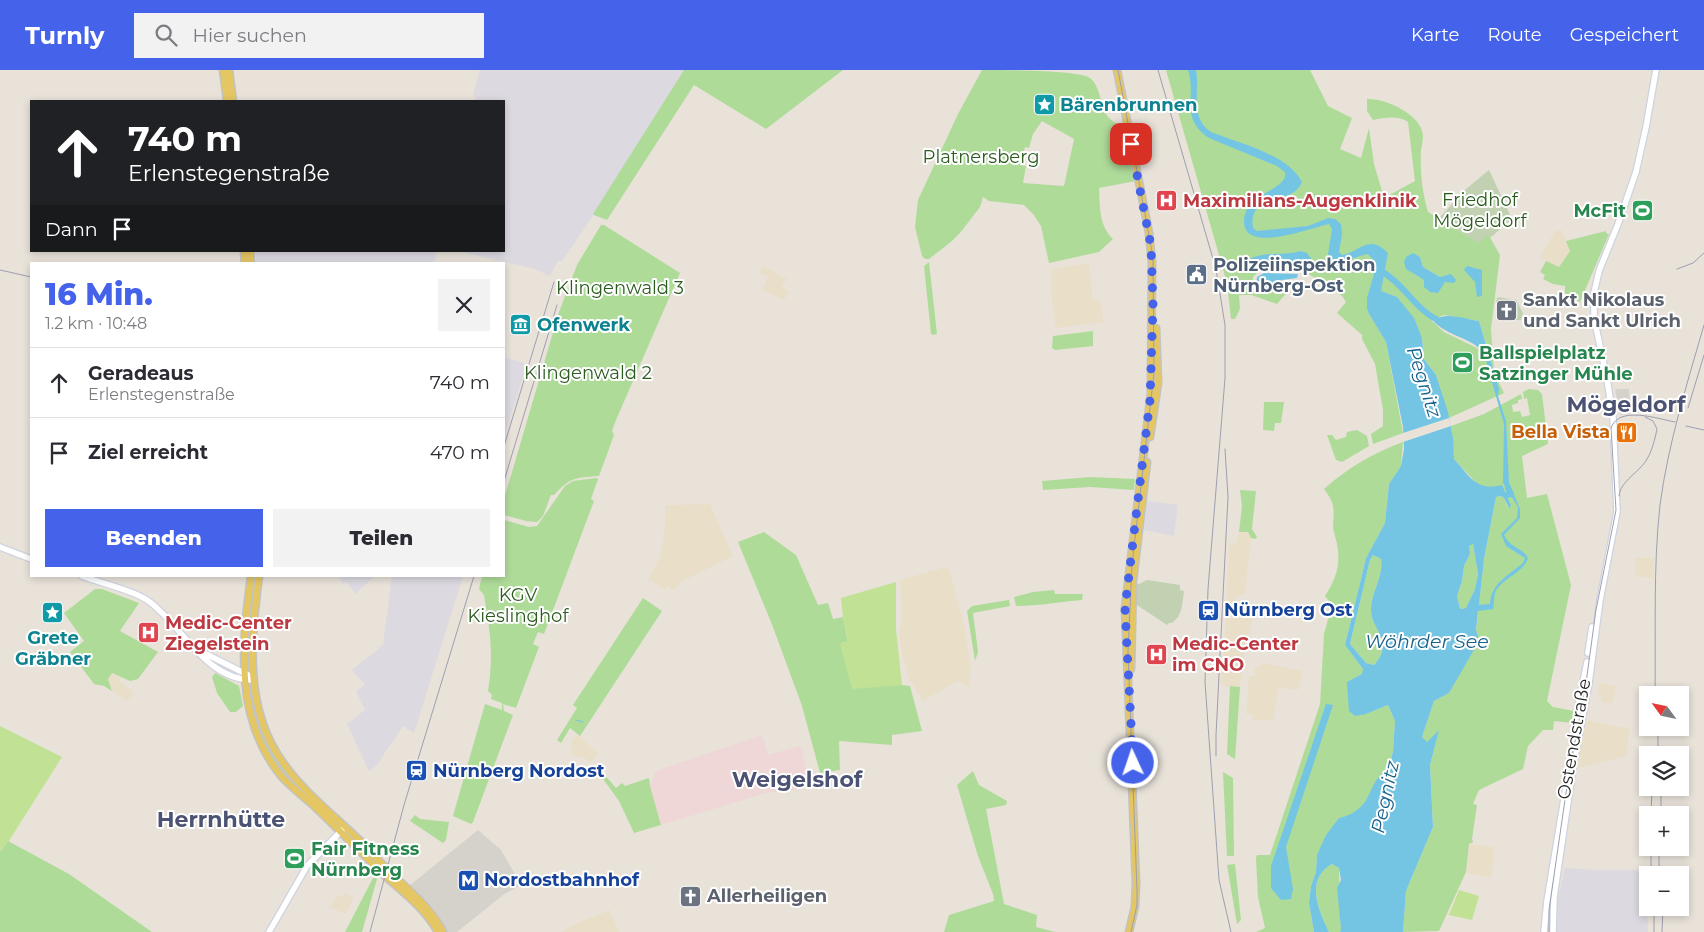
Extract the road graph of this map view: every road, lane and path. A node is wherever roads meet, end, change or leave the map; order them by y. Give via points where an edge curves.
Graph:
1 (223, 70) edge
2 (229, 70) edge
3 (1119, 70) edge
4 (1656, 71) edge
5 (227, 100) edge
6 (233, 100) edge
7 (0, 547) edge
8 (1610, 548) junction
9 (30, 559) edge
10 (1132, 565) junction
11 (85, 577) edge
12 (252, 577) edge
13 (259, 577) edge
14 (244, 649) junction
15 (252, 650) junction
16 (244, 677) junction
17 (253, 680) junction
18 (327, 815) junction
19 (346, 827) junction
20 (340, 833) junction
21 (1545, 921) junction
22 (1552, 921) junction
23 (269, 932) edge
24 (438, 932) edge
25 (443, 932) edge
26 (1130, 932) edge
27 (1134, 932) edge
28 (1544, 932) edge
29 (1553, 932) edge

1 - 5 main road
2 - 6 main road
3 - 10 main road via 1154,243 1154,383
4 - 8 main road, Ostendstraße via 1636,172 1594,293 1594,312 1612,412 1617,487 1617,512
7 - 9 main road
8 - 21 main road, Ostendstraße via 1598,593
8 - 22 main road, Ostendstraße via 1573,767
10 - 26 main road via 1125,620 1136,894
10 - 27 main road via 1131,670 1140,894
11 - 16 main road via 147,600 214,666
12 - 14 main road
13 - 15 main road
14 - 15 main road
14 - 16 main road
15 - 17 main road
16 - 17 main road
16 - 18 main road via 253,722 269,758 284,779
17 - 18 main road via 260,713 277,754
18 - 19 main road
18 - 20 main road
19 - 20 main road
19 - 25 main road via 420,899
20 - 23 main road via 307,866
20 - 24 main road via 418,904
21 - 22 main road
21 - 28 main road, Ostendstraße
22 - 29 main road, Ostendstraße

